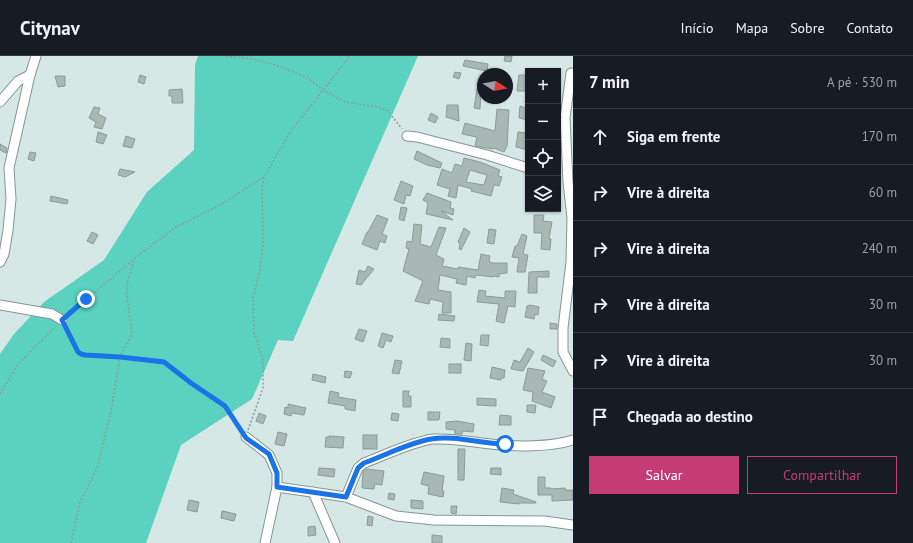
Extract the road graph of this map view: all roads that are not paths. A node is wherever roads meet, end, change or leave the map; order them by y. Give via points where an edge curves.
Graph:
1 (36, 56) edge
2 (571, 73) dead end
3 (30, 75) junction
4 (0, 102) edge
5 (407, 136) road end
6 (525, 167) edge
7 (570, 183) edge
8 (0, 262) edge
9 (572, 262) edge
10 (0, 305) edge
11 (62, 320) road end
12 (573, 371) edge
13 (246, 438) road end
14 (573, 440) edge
15 (277, 487) junction
16 (314, 492) junction
17 (346, 497) junction
18 (573, 524) edge
19 (265, 543) edge
20 (335, 543) edge

1 - 3 lane
2 - 7 lane via 565,118
3 - 4 lane via 18,81
3 - 8 lane via 9,168 8,230
5 - 6 lane via 459,147
7 - 9 lane
9 - 12 lane via 563,328 563,352
10 - 11 lane via 52,314
13 - 15 lane via 269,454 277,473
14 - 17 lane via 545,445 432,439 364,463 358,468
15 - 16 lane
15 - 19 lane
16 - 17 lane
16 - 20 lane
17 - 18 lane via 396,516 434,520 545,521

